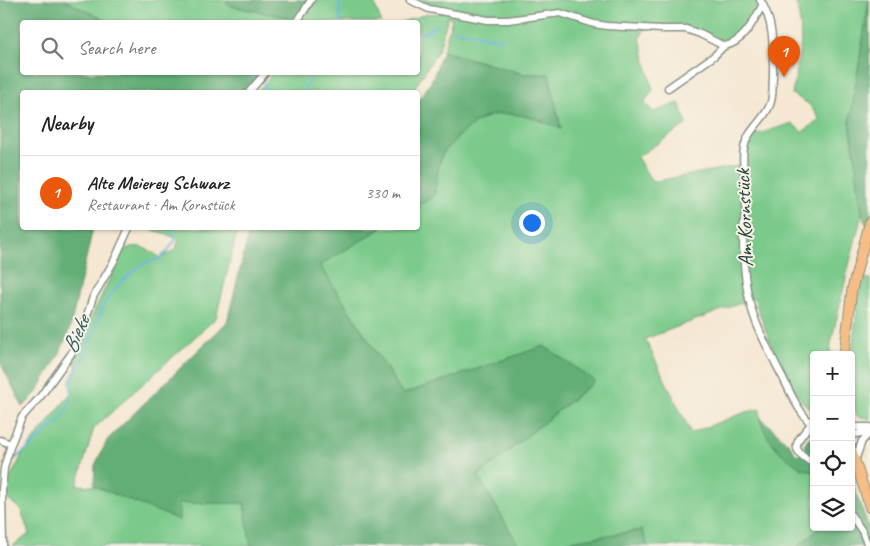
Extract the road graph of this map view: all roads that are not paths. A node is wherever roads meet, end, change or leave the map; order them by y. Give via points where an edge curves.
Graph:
1 (311, 0) edge
2 (410, 0) edge
3 (761, 2) edge
4 (299, 20) edge
5 (724, 46) junction
6 (264, 75) edge
7 (668, 88) dead end
8 (252, 90) edge
9 (870, 221) edge
10 (128, 230) edge
11 (844, 351) edge
12 (810, 422) edge
13 (810, 427) edge
14 (855, 428) edge
15 (870, 430) edge
16 (855, 434) edge
17 (0, 440) edge
18 (11, 444) junction
19 (810, 462) edge
20 (855, 462) joint
21 (1, 488) edge
22 (870, 508) edge
23 (855, 521) edge
24 (3, 546) edge
25 (868, 546) edge

1 - 4 street
2 - 5 street via 429,9 488,20 560,14 607,26 686,29
3 - 5 street via 746,32 735,42
3 - 12 street, Am Kornstück via 772,37 772,97 744,145 743,260 749,298 762,334 790,392
5 - 7 street
6 - 8 street
9 - 11 main road via 852,289
10 - 18 street via 93,297 71,354 22,417
13 - 19 street via 796,447 802,457
14 - 15 street
15 - 16 street
15 - 20 street via 862,441
17 - 18 street
18 - 21 street
20 - 22 main road
21 - 24 street
23 - 25 street

